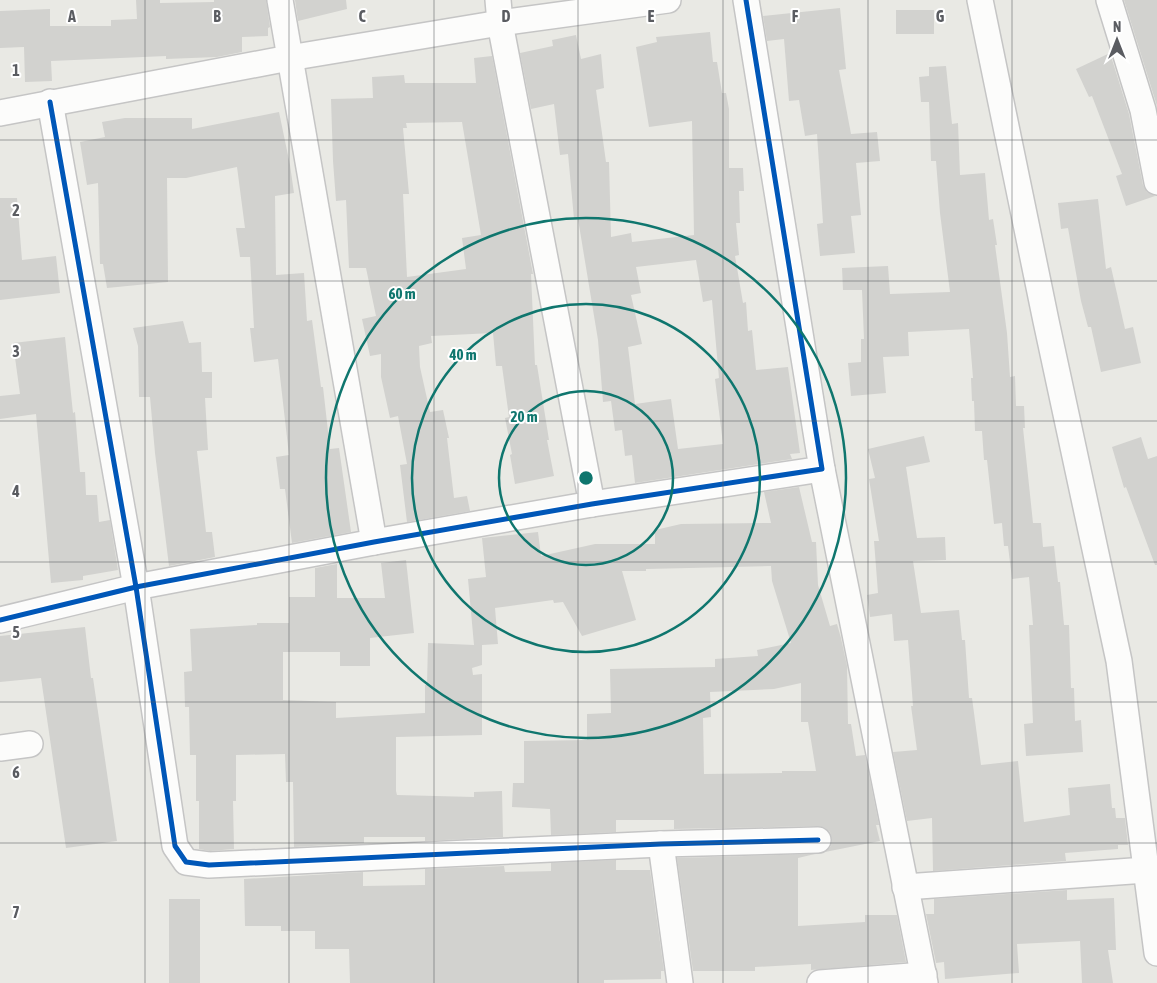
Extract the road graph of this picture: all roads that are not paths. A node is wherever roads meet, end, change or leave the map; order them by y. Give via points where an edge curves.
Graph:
1 (280, 0) edge
2 (668, 0) edge
3 (746, 0) edge
4 (980, 0) edge
5 (1110, 0) edge
6 (499, 11) edge
7 (289, 58) junction
8 (50, 102) junction
9 (0, 112) edge
10 (1157, 182) edge
11 (822, 469) junction
12 (592, 504) junction
13 (374, 542) junction
14 (136, 587) junction
15 (0, 620) edge
16 (30, 744) dead end
17 (0, 748) edge
18 (818, 840) dead end
19 (661, 844) junction
20 (1146, 870) junction
21 (905, 887) junction
22 (1157, 953) edge
23 (925, 979) edge
24 (680, 983) edge
25 (820, 983) edge

1 - 7 street
2 - 6 street
3 - 11 street
4 - 20 street via 1119,661
5 - 10 street via 1143,110
6 - 7 street
6 - 12 street
7 - 8 street
7 - 13 street
8 - 9 street
8 - 14 street
11 - 12 street
11 - 21 street
12 - 13 street
13 - 14 street
14 - 15 street
14 - 19 street via 175,846 186,862 209,865
16 - 17 street
18 - 19 street
19 - 24 street
20 - 21 street
20 - 22 street
21 - 23 street
23 - 25 street

